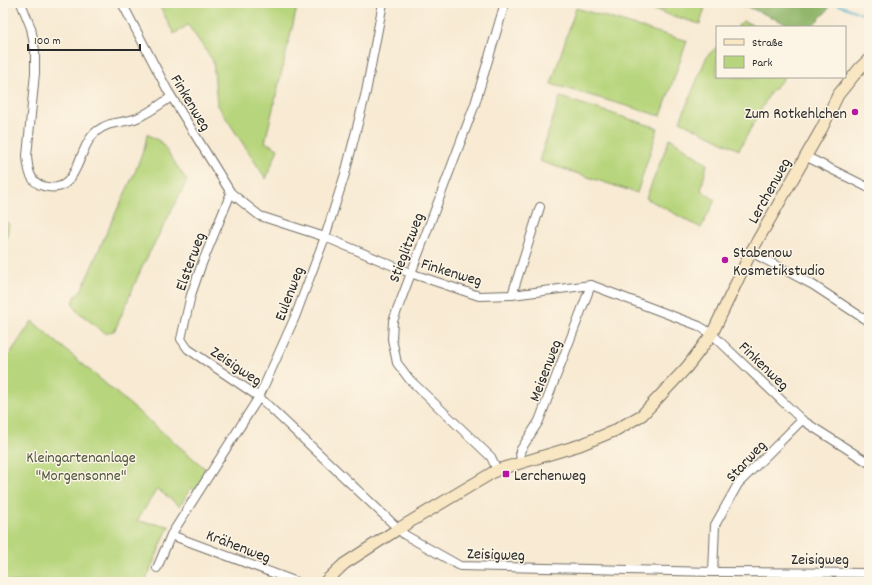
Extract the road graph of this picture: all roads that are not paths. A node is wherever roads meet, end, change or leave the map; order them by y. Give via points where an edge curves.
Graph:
1 (21, 3) edge
2 (122, 3) edge
3 (383, 3) edge
4 (505, 3) edge
5 (869, 59) edge
6 (171, 97) junction
7 (805, 156) junction
8 (869, 188) edge
9 (231, 193) junction
10 (540, 207) dead end
11 (325, 237) junction
12 (751, 252) junction
13 (410, 273) junction
14 (591, 285) junction
15 (512, 295) junction
16 (869, 322) edge
17 (712, 334) junction
18 (181, 340) joint
19 (259, 397) junction
20 (802, 420) junction
21 (521, 463) junction
22 (869, 463) edge
23 (497, 470) junction
24 (398, 529) junction
25 (171, 535) junction
26 (157, 568) dead end
27 (713, 572) junction
28 (869, 573) edge
29 (297, 582) edge
30 (325, 582) edge

1 - 6 street via 31,28 35,50 26,156 32,179 41,185 51,188 64,185 72,178 88,142 96,132 110,123 138,118
2 - 6 street, Finkenweg
3 - 11 street, Eulenweg via 366,92 345,174
4 - 13 street, Stieglitzweg via 475,104
5 - 7 street, Lerchenweg via 838,95
6 - 9 street, Finkenweg
7 - 8 street
7 - 12 street, Lerchenweg
9 - 11 street, Finkenweg via 260,216
9 - 18 street, Elsterweg via 191,295
10 - 15 street
11 - 13 street, Finkenweg
11 - 19 street, Eulenweg via 295,317
12 - 16 street via 813,285
12 - 17 street, Lerchenweg
13 - 15 street, Finkenweg via 479,296
13 - 23 street, Stieglitzweg via 392,321 392,339 397,362 410,380 491,457
14 - 15 street, Finkenweg
14 - 17 street, Finkenweg via 699,326
14 - 21 street, Meisenweg via 539,421 520,451
17 - 20 street, Finkenweg
17 - 21 street, Lerchenweg via 687,367 642,415 614,431 580,445
18 - 19 street, Zeisigweg via 188,349
19 - 24 street, Zeisigweg
19 - 25 street, Eulenweg
20 - 22 street, Finkenweg
20 - 27 street, Starweg via 738,484 715,525
21 - 23 street, Lerchenweg
23 - 24 street, Lerchenweg
24 - 27 street, Zeisigweg via 460,566
24 - 30 street, Lerchenweg via 344,564
25 - 26 street, Eulenweg
25 - 29 street, Krähenweg
27 - 28 street, Zeisigweg

